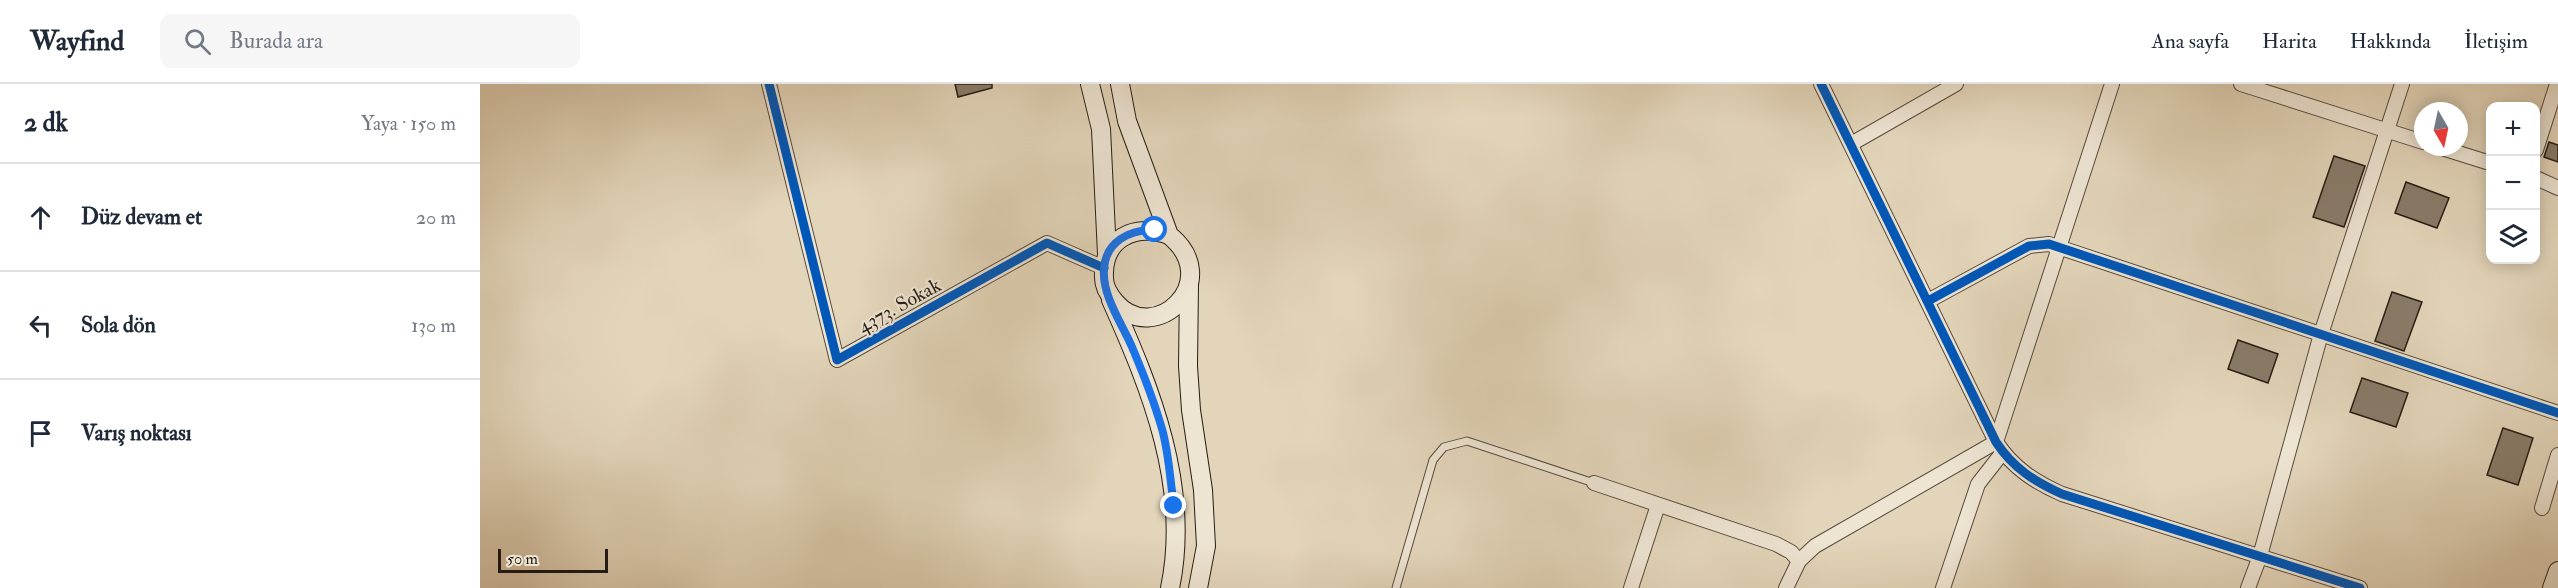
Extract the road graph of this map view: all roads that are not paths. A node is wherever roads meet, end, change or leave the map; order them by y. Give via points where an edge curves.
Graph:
1 (770, 84) edge
2 (1090, 84) edge
3 (1120, 84) edge
4 (1821, 84) edge
5 (1956, 84) edge
6 (2112, 84) edge
7 (2241, 84) edge
8 (2402, 84) edge
9 (2558, 84) edge
10 (2388, 131) junction
11 (2540, 136) edge
12 (2414, 139) edge
13 (1851, 144) junction
14 (2468, 156) edge
15 (2486, 162) edge
16 (2540, 180) edge
17 (2558, 188) edge
18 (1169, 235) junction
19 (2060, 247) junction
20 (1106, 261) junction
21 (1190, 285) junction
22 (1109, 296) junction
23 (1928, 301) junction
24 (2321, 334) junction
25 (2558, 413) edge
26 (1999, 447) junction
27 (2558, 455) edge
28 (1594, 483) joint
29 (1658, 505) junction
30 (2542, 508) dead end
31 (2260, 556) junction
32 (1799, 561) junction
33 (2558, 571) edge
34 (1170, 588) edge
35 (1198, 588) edge
36 (1396, 588) edge
37 (1631, 588) edge
38 (1786, 588) edge
39 (1942, 588) edge
40 (2248, 588) edge
41 (2360, 588) edge
42 (2552, 588) edge

1 - 20 street, 4373. Sokak via 837,360 1047,243
2 - 20 street via 1101,129
3 - 18 street via 1127,121
4 - 13 street
5 - 13 street
6 - 19 street
7 - 10 street
8 - 10 street
9 - 11 street
10 - 12 street
10 - 24 street
13 - 23 street
14 - 15 street
16 - 17 street
18 - 20 street via 1148,230 1127,234 1116,242
18 - 21 street via 1188,256
19 - 23 street via 2029,246
19 - 24 street
19 - 26 street
20 - 22 street via 1104,282
21 - 22 street via 1173,308 1146,317 1131,314
21 - 35 street via 1188,366 1206,546
22 - 34 street via 1162,430 1174,506
23 - 26 street
24 - 25 street
24 - 31 street
26 - 31 street via 2028,476 2062,494
26 - 32 street via 1824,540
26 - 39 street via 1978,484
27 - 30 street
28 - 29 street
28 - 36 lane via 1467,441 1444,447 1433,460
29 - 32 street via 1776,544
29 - 37 street
31 - 40 street
31 - 41 street
32 - 38 street
33 - 42 street

